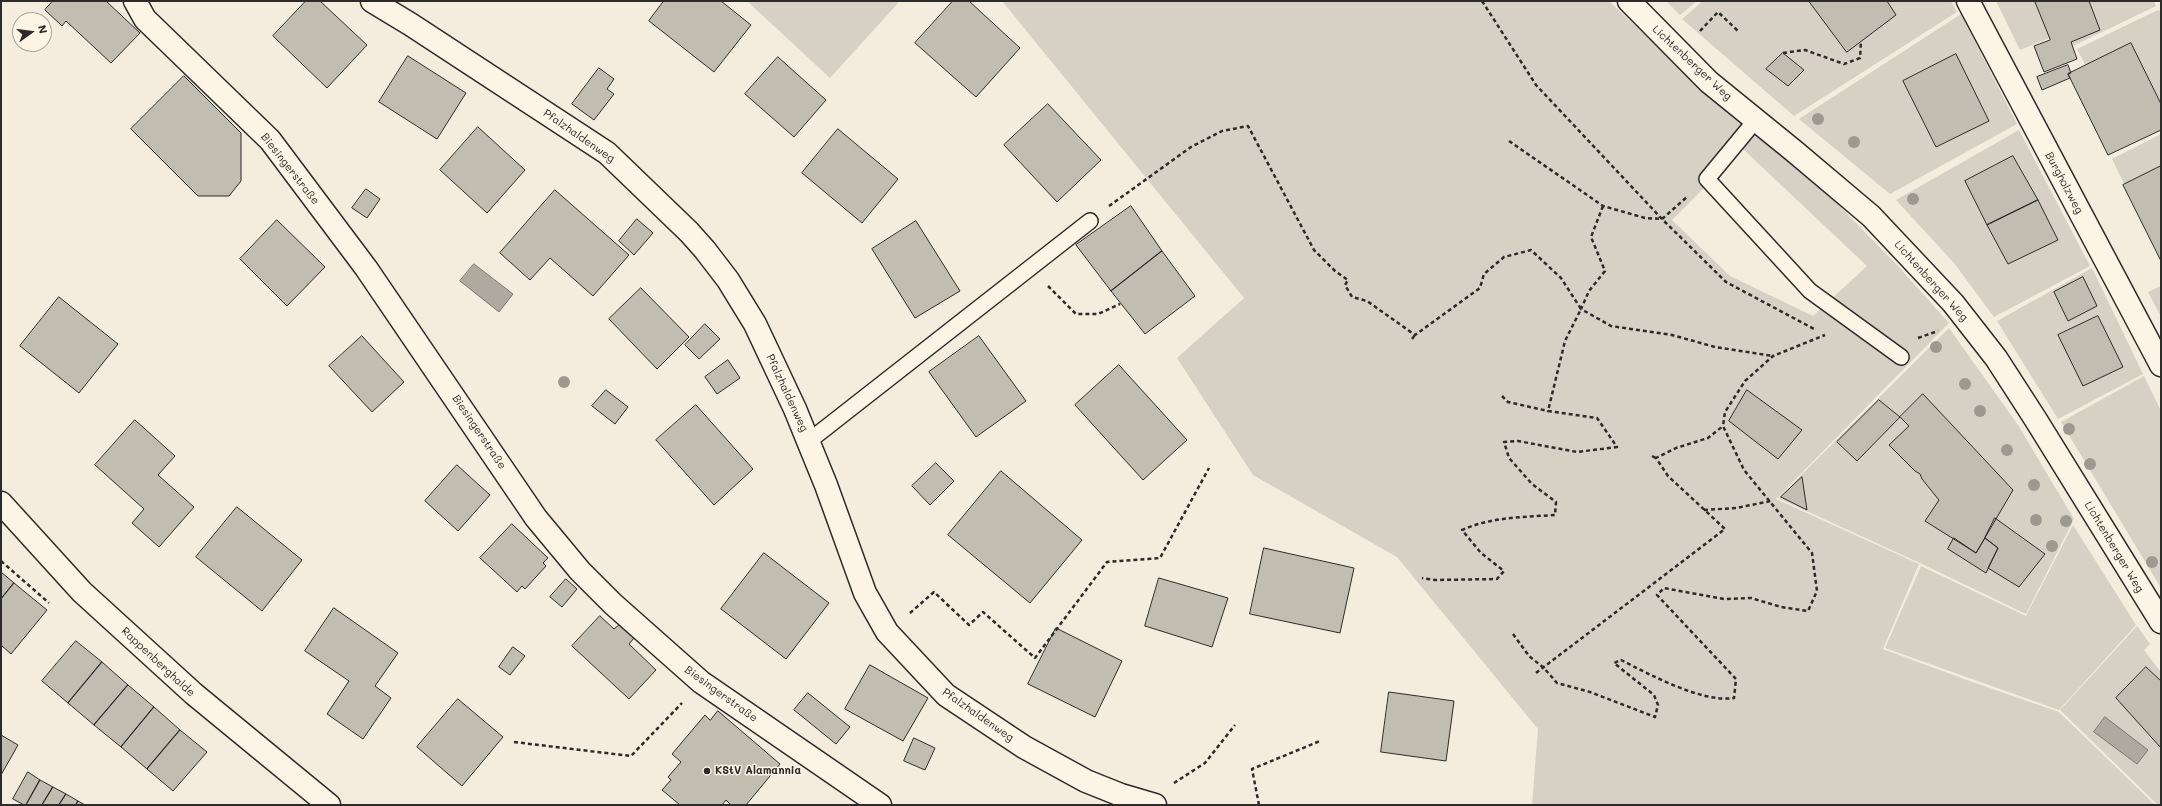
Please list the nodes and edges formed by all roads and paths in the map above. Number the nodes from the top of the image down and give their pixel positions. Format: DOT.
graph roads {
  1 [pos="135,1"];
  2 [pos="372,1"];
  3 [pos="1482,1"];
  4 [pos="1629,1"];
  5 [pos="1968,1"];
  6 [pos="1738,30"];
  7 [pos="1861,41"];
  8 [pos="1783,53"];
  9 [pos="1679,54"];
  10 [pos="1755,121"];
  11 [pos="1509,141"];
  12 [pos="1615,171"];
  13 [pos="1707,179"];
  14 [pos="1603,206"];
  15 [pos="1090,221"];
  16 [pos="1028,269"];
  17 [pos="1120,304"];
  18 [pos="1581,309"];
  19 [pos="1825,335"];
  20 [pos="1415,336"];
  21 [pos="1412,339"];
  22 [pos="1774,356"];
  23 [pos="1901,357"];
  24 [pos="2161,365"];
  25 [pos="1502,396"];
  26 [pos="1548,411"];
  27 [pos="1723,426"];
  28 [pos="809,441"];
  29 [pos="1652,456"];
  30 [pos="1656,458"];
  31 [pos="1209,468"];
  32 [pos="1771,501"];
  33 [pos="1,503"];
  34 [pos="1704,510"];
  35 [pos="1422,578"];
  36 [pos="2161,622"];
  37 [pos="887,632"];
  38 [pos="1513,634"];
  39 [pos="1544,668"];
  40 [pos="1536,673"];
  41 [pos="701,682"];
  42 [pos="1235,725"];
  43 [pos="1320,741"];
  44 [pos="514,742"];
  45 [pos="1149,804"];
  46 [pos="329,805"];
  47 [pos="880,805"];
  48 [pos="1259,805"];
  1 -- 41 [label="street, Biesingerstraße"];
  2 -- 28 [label="street, Pfalzhaldenweg"];
  3 -- 12 [label="path"];
  4 -- 9 [label="street, Lichtenberger Weg"];
  5 -- 24 [label="street, Burgholzweg"];
  6 -- 9 [label="path"];
  7 -- 8 [label="path"];
  9 -- 10 [label="street, Lichtenberger Weg"];
  10 -- 13 [label="lane"];
  10 -- 36 [label="street, Lichtenberger Weg"];
  11 -- 14 [label="path"];
  13 -- 14 [label="path"];
  13 -- 23 [label="lane"];
  14 -- 18 [label="path"];
  15 -- 16 [label="lane"];
  15 -- 20 [label="path"];
  16 -- 17 [label="path"];
  16 -- 28 [label="lane"];
  18 -- 20 [label="path"];
  18 -- 22 [label="path"];
  18 -- 26 [label="path"];
  19 -- 22 [label="path"];
  20 -- 21 [label="path"];
  22 -- 27 [label="path"];
  25 -- 26 [label="path"];
  26 -- 35 [label="path"];
  27 -- 30 [label="path"];
  27 -- 32 [label="path"];
  28 -- 37 [label="street, Pfalzhaldenweg"];
  29 -- 30 [label="path"];
  30 -- 34 [label="path"];
  31 -- 37 [label="path"];
  32 -- 34 [label="path"];
  32 -- 39 [label="path"];
  33 -- 46 [label="street, Rappenberghalde"];
  34 -- 39 [label="path"];
  37 -- 45 [label="street, Pfalzhaldenweg"];
  38 -- 39 [label="path"];
  39 -- 40 [label="path"];
  41 -- 44 [label="path"];
  41 -- 47 [label="street, Biesingerstraße"];
  42 -- 45 [label="path"];
  43 -- 48 [label="path"];
}
